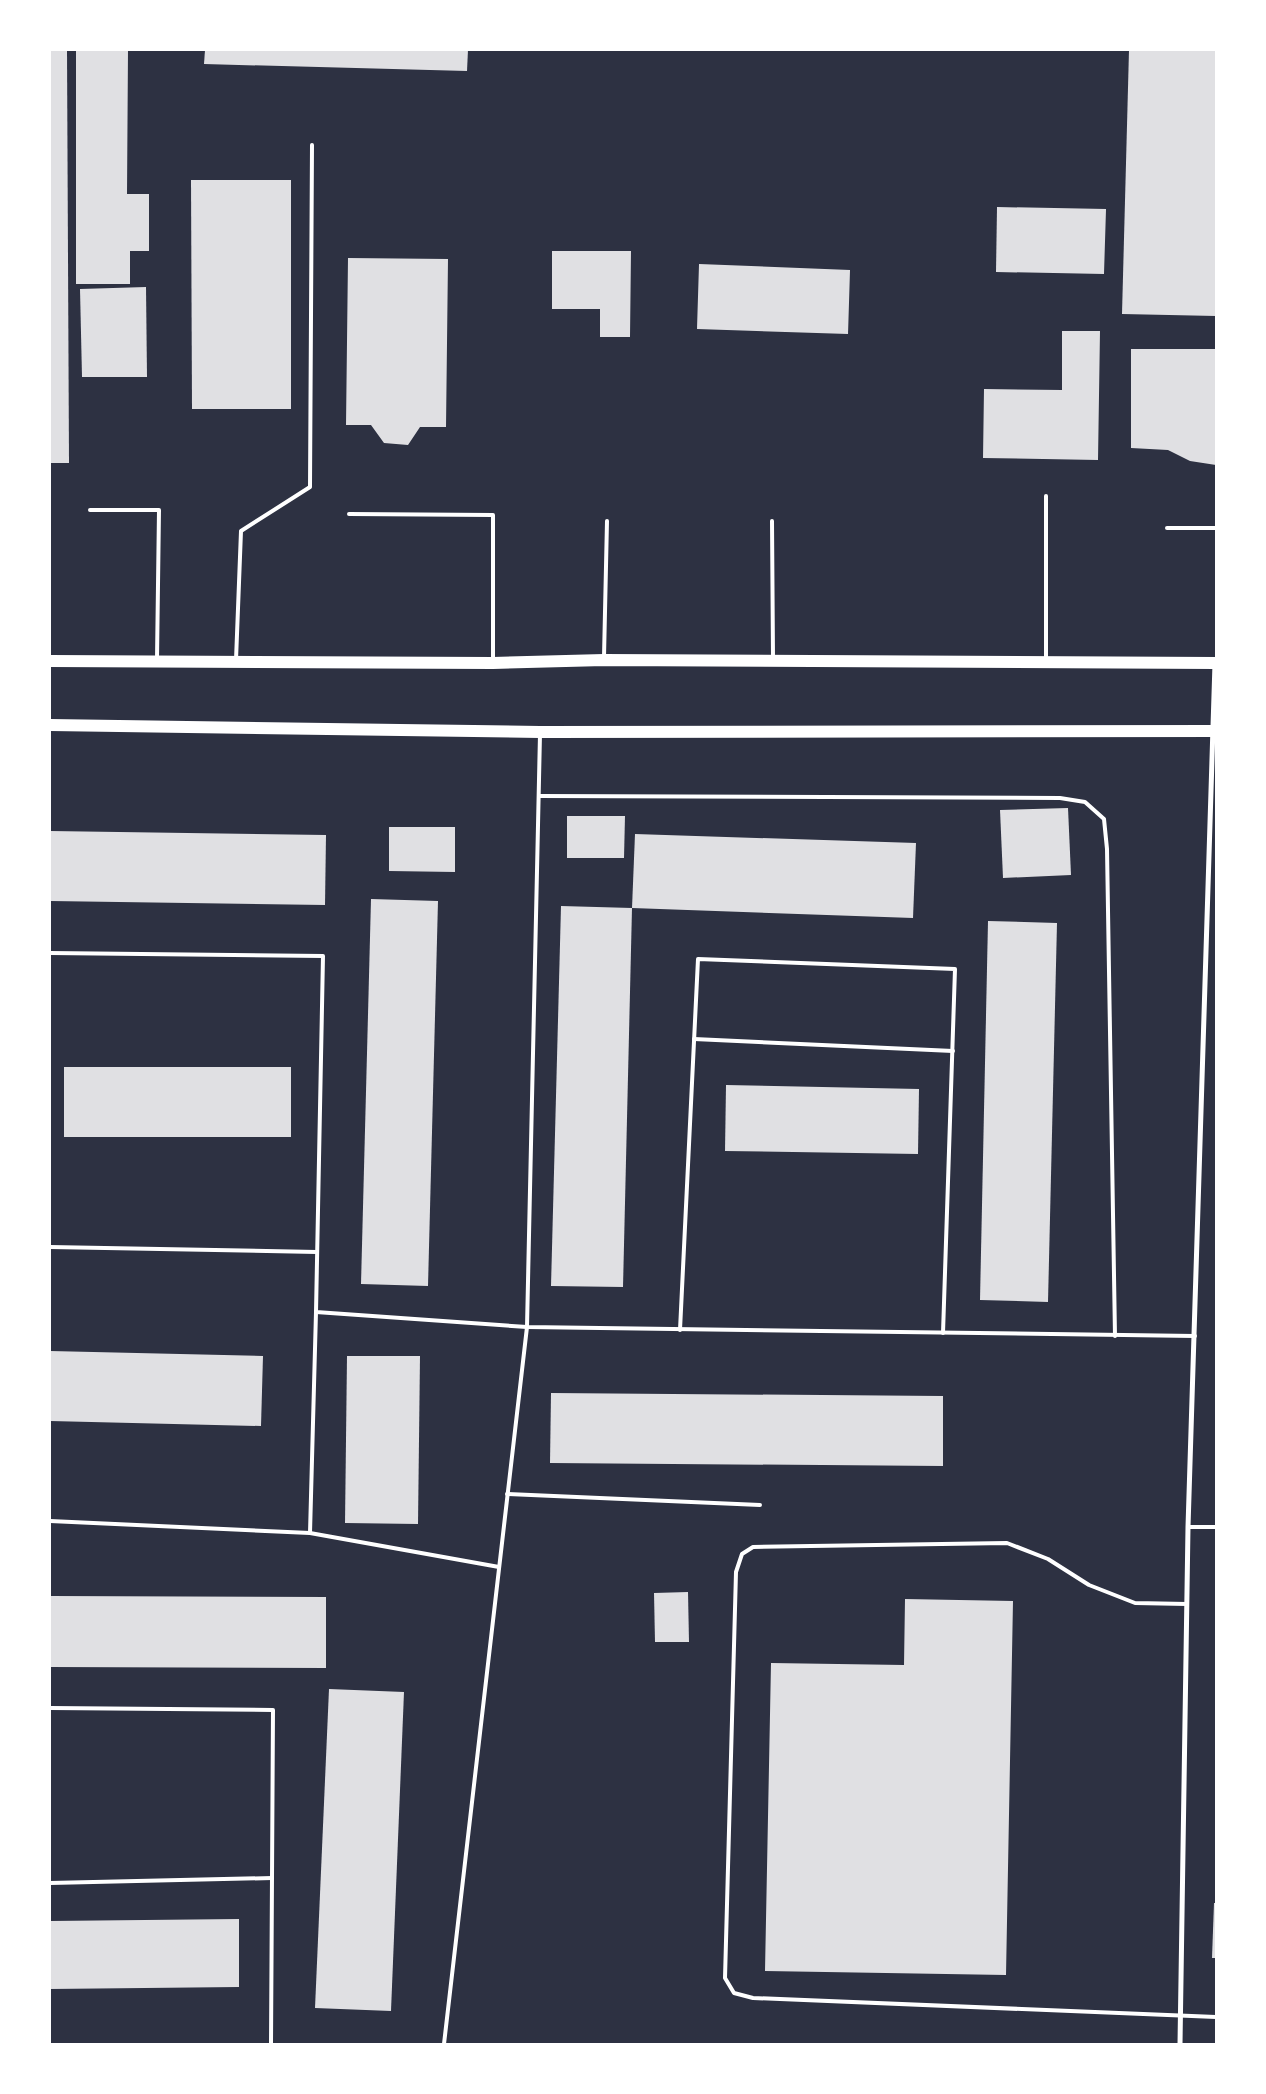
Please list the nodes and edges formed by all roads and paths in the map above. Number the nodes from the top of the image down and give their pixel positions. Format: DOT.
graph roads {
  1 [pos="312,145"];
  2 [pos="1046,496"];
  3 [pos="90,510"];
  4 [pos="349,514"];
  5 [pos="772,521"];
  6 [pos="607,522"];
  7 [pos="1167,528"];
  8 [pos="1216,528"];
  9 [pos="604,660"];
  10 [pos="773,660"];
  11 [pos="50,661"];
  12 [pos="236,662"];
  13 [pos="1046,662"];
  14 [pos="156,663"];
  15 [pos="493,663"];
  16 [pos="1215,663"];
  17 [pos="50,725"];
  18 [pos="1214,731"];
  19 [pos="540,732"];
  20 [pos="539,796"];
  21 [pos="50,953"];
  22 [pos="694,1039"];
  23 [pos="953,1051"];
  24 [pos="50,1247"];
  25 [pos="317,1252"];
  26 [pos="316,1312"];
  27 [pos="527,1327"];
  28 [pos="680,1330"];
  29 [pos="943,1333"];
  30 [pos="1115,1336"];
  31 [pos="1195,1336"];
  32 [pos="507,1494"];
  33 [pos="760,1505"];
  34 [pos="50,1521"];
  35 [pos="1188,1526"];
  36 [pos="1216,1527"];
  37 [pos="310,1533"];
  38 [pos="499,1567"];
  39 [pos="1187,1604"];
  40 [pos="50,1708"];
  41 [pos="272,1878"];
  42 [pos="50,1883"];
  43 [pos="1181,2016"];
  44 [pos="1216,2017"];
  45 [pos="271,2044"];
  46 [pos="444,2044"];
  47 [pos="1180,2044"];
  1 -- 12 [label="lane"];
  2 -- 13 [label="lane"];
  3 -- 14 [label="lane"];
  4 -- 15 [label="lane"];
  5 -- 10 [label="lane"];
  6 -- 9 [label="lane"];
  7 -- 8 [label="lane"];
  9 -- 10 [label="main road"];
  9 -- 15 [label="main road"];
  10 -- 13 [label="main road"];
  11 -- 14 [label="main road"];
  12 -- 14 [label="main road"];
  12 -- 15 [label="main road"];
  13 -- 16 [label="main road"];
  16 -- 18 [label="street"];
  17 -- 19 [label="main road"];
  18 -- 19 [label="main road"];
  18 -- 31 [label="street"];
  19 -- 20 [label="lane"];
  20 -- 27 [label="lane"];
  20 -- 30 [label="lane"];
  21 -- 25 [label="lane"];
  22 -- 23 [label="lane"];
  22 -- 23 [label="lane"];
  22 -- 28 [label="lane"];
  23 -- 29 [label="lane"];
  24 -- 25 [label="lane"];
  25 -- 26 [label="lane"];
  26 -- 27 [label="lane"];
  26 -- 37 [label="lane"];
  27 -- 28 [label="lane"];
  27 -- 32 [label="lane"];
  28 -- 29 [label="lane"];
  29 -- 30 [label="lane"];
  30 -- 31 [label="lane"];
  31 -- 35 [label="street"];
  32 -- 33 [label="lane"];
  32 -- 38 [label="lane"];
  34 -- 37 [label="lane"];
  35 -- 36 [label="lane"];
  35 -- 39 [label="street"];
  37 -- 38 [label="lane"];
  38 -- 46 [label="lane"];
  39 -- 43 [label="street"];
  39 -- 43 [label="lane"];
  40 -- 41 [label="lane"];
  41 -- 42 [label="lane"];
  41 -- 45 [label="lane"];
  43 -- 44 [label="lane"];
  43 -- 47 [label="street"];
}
